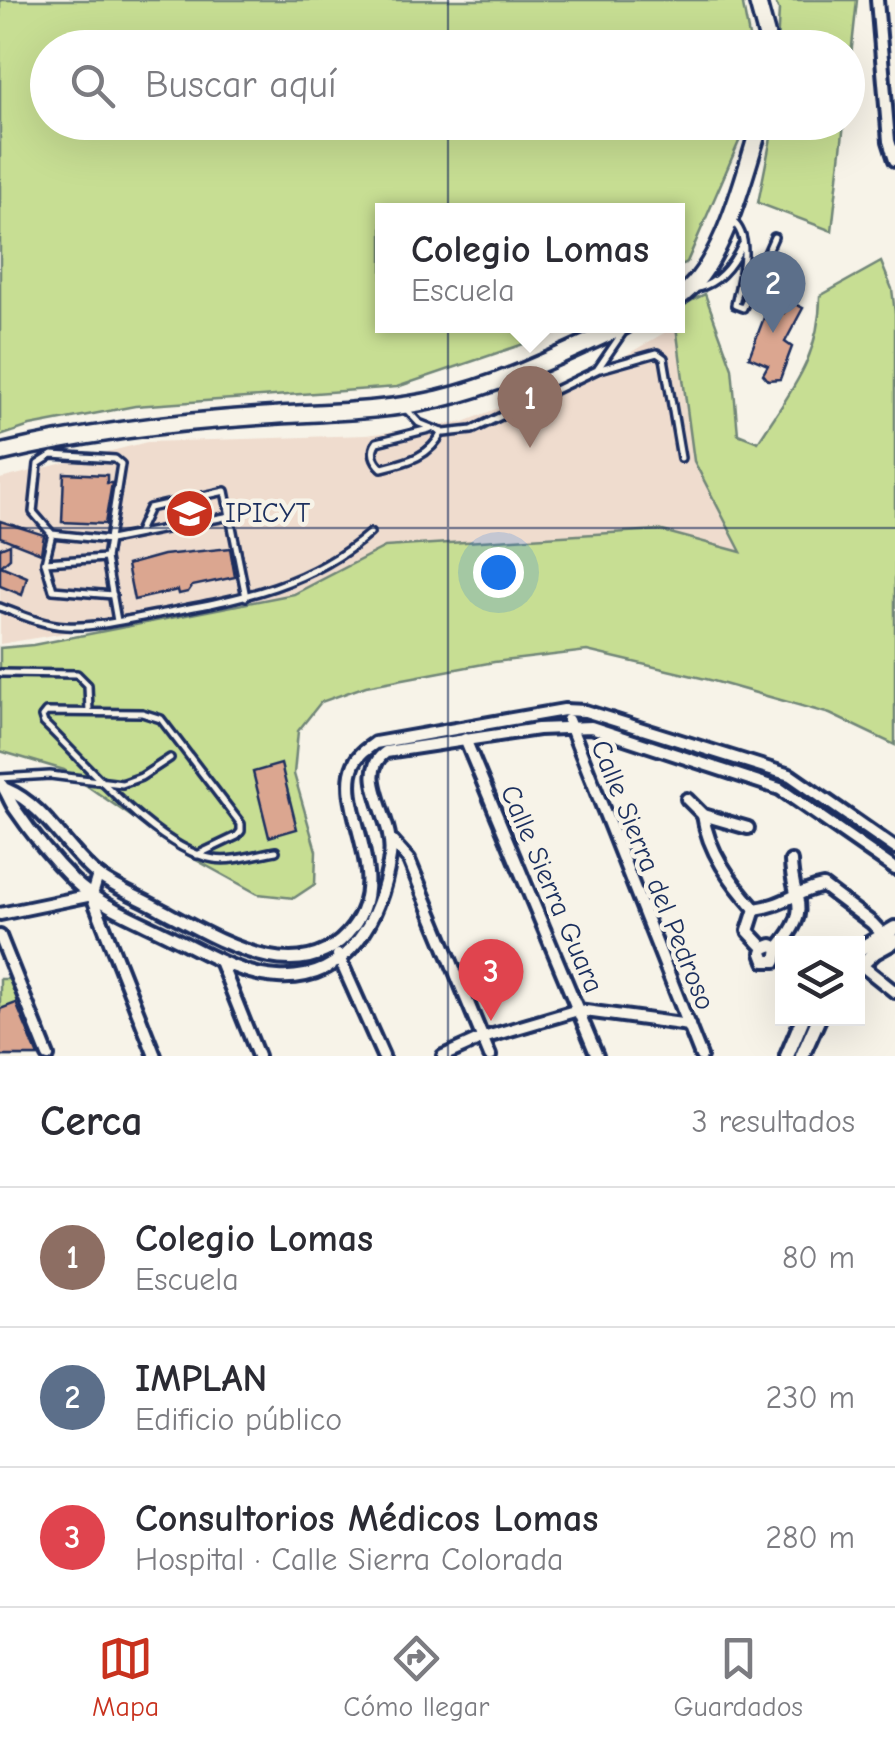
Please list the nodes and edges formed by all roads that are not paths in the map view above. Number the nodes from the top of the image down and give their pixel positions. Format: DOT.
graph roads {
  1 [pos="757,0"];
  2 [pos="877,0"];
  3 [pos="765,30"];
  4 [pos="755,140"];
  5 [pos="895,160"];
  6 [pos="729,220"];
  7 [pos="774,237"];
  8 [pos="743,242"];
  9 [pos="685,292"];
  10 [pos="685,293"];
  11 [pos="610,333"];
  12 [pos="621,333"];
  13 [pos="597,370"];
  14 [pos="402,405"];
  15 [pos="432,428"];
  16 [pos="442,432"];
  17 [pos="0,452"];
  18 [pos="681,458"];
  19 [pos="230,516"];
  20 [pos="370,533"];
  21 [pos="52,534"];
  22 [pos="137,534"];
  23 [pos="110,540"];
  24 [pos="106,558"];
  25 [pos="45,562"];
  26 [pos="112,596"];
  27 [pos="246,597"];
  28 [pos="0,607"];
  29 [pos="117,621"];
  30 [pos="0,673"];
  31 [pos="564,710"];
  32 [pos="89,712"];
  33 [pos="570,726"];
  34 [pos="465,739"];
  35 [pos="170,758"];
  36 [pos="790,775"];
  37 [pos="99,781"];
  38 [pos="2,783"];
  39 [pos="780,790"];
  40 [pos="25,797"];
  41 [pos="687,800"];
  42 [pos="13,806"];
  43 [pos="0,808"];
  44 [pos="702,816"];
  45 [pos="748,828"];
  46 [pos="391,840"];
  47 [pos="895,848"];
  48 [pos="276,851"];
  49 [pos="197,854"];
  50 [pos="790,861"];
  51 [pos="895,870"];
  52 [pos="98,876"];
  53 [pos="798,891"];
  54 [pos="92,896"];
  55 [pos="755,909"];
  56 [pos="0,914"];
  57 [pos="0,936"];
  58 [pos="890,936"];
  59 [pos="334,946"];
  60 [pos="865,955"];
  61 [pos="220,961"];
  62 [pos="341,961"];
  63 [pos="865,966"];
  64 [pos="895,992"];
  65 [pos="578,1010"];
  66 [pos="689,1025"];
  67 [pos="800,1026"];
  68 [pos="815,1026"];
  69 [pos="482,1038"];
  70 [pos="48,1056"];
  71 [pos="156,1056"];
  72 [pos="258,1056"];
  73 [pos="383,1056"];
  74 [pos="443,1056"];
  75 [pos="490,1056"];
  76 [pos="596,1056"];
  77 [pos="701,1056"];
  78 [pos="787,1056"];
  79 [pos="802,1056"];
  1 -- 3 [label="main road"];
  2 -- 5 [label="street"];
  4 -- 6 [label="main road"];
  6 -- 8 [label="lane"];
  6 -- 9 [label="main road"];
  7 -- 8 [label="lane"];
  8 -- 10 [label="lane"];
  11 -- 14 [label="main road"];
  12 -- 13 [label="lane"];
  13 -- 16 [label="lane"];
  13 -- 18 [label="lane"];
  14 -- 15 [label="lane"];
  14 -- 17 [label="main road"];
  15 -- 16 [label="lane"];
  15 -- 16 [label="lane"];
  19 -- 22 [label="lane"];
  19 -- 22 [label="lane"];
  19 -- 27 [label="lane"];
  20 -- 27 [label="lane"];
  21 -- 23 [label="lane"];
  21 -- 23 [label="lane"];
  21 -- 25 [label="lane"];
  22 -- 23 [label="lane"];
  23 -- 24 [label="lane"];
  24 -- 25 [label="lane"];
  24 -- 26 [label="lane"];
  25 -- 26 [label="lane"];
  26 -- 29 [label="lane"];
  27 -- 29 [label="lane"];
  28 -- 29 [label="lane"];
  30 -- 32 [label="lane"];
  31 -- 33 [label="street, Calle Sierra del Pedroso"];
  31 -- 36 [label="street"];
  31 -- 59 [label="street"];
  32 -- 37 [label="lane"];
  32 -- 49 [label="lane"];
  33 -- 34 [label="street"];
  33 -- 39 [label="street"];
  33 -- 66 [label="street, Calle Sierra del Pedroso"];
  34 -- 46 [label="street"];
  34 -- 65 [label="street, Calle Sierra Guara"];
  35 -- 37 [label="lane"];
  36 -- 39 [label="street"];
  36 -- 47 [label="street"];
  37 -- 38 [label="lane"];
  37 -- 49 [label="lane"];
  38 -- 40 [label="street"];
  38 -- 42 [label="street"];
  39 -- 51 [label="street"];
  40 -- 42 [label="street"];
  40 -- 52 [label="street"];
  41 -- 44 [label="street"];
  42 -- 43 [label="street"];
  42 -- 54 [label="street"];
  44 -- 45 [label="street"];
  44 -- 55 [label="street"];
  46 -- 62 [label="street"];
  46 -- 69 [label="street"];
  48 -- 49 [label="lane"];
  50 -- 53 [label="street"];
  52 -- 54 [label="street"];
  52 -- 59 [label="street"];
  53 -- 55 [label="street"];
  53 -- 55 [label="street"];
  53 -- 58 [label="street"];
  54 -- 56 [label="street"];
  54 -- 61 [label="street"];
  54 -- 71 [label="street"];
  57 -- 70 [label="street"];
  58 -- 60 [label="street"];
  59 -- 62 [label="street"];
  61 -- 62 [label="street"];
  61 -- 72 [label="street"];
  62 -- 73 [label="street"];
  63 -- 64 [label="street"];
  65 -- 66 [label="street"];
  65 -- 69 [label="street"];
  65 -- 76 [label="street, Calle Sierra Guara"];
  66 -- 77 [label="street, Calle Sierra del Pedroso"];
  67 -- 78 [label="street"];
  68 -- 79 [label="street"];
  69 -- 74 [label="street"];
  69 -- 75 [label="street"];
}
